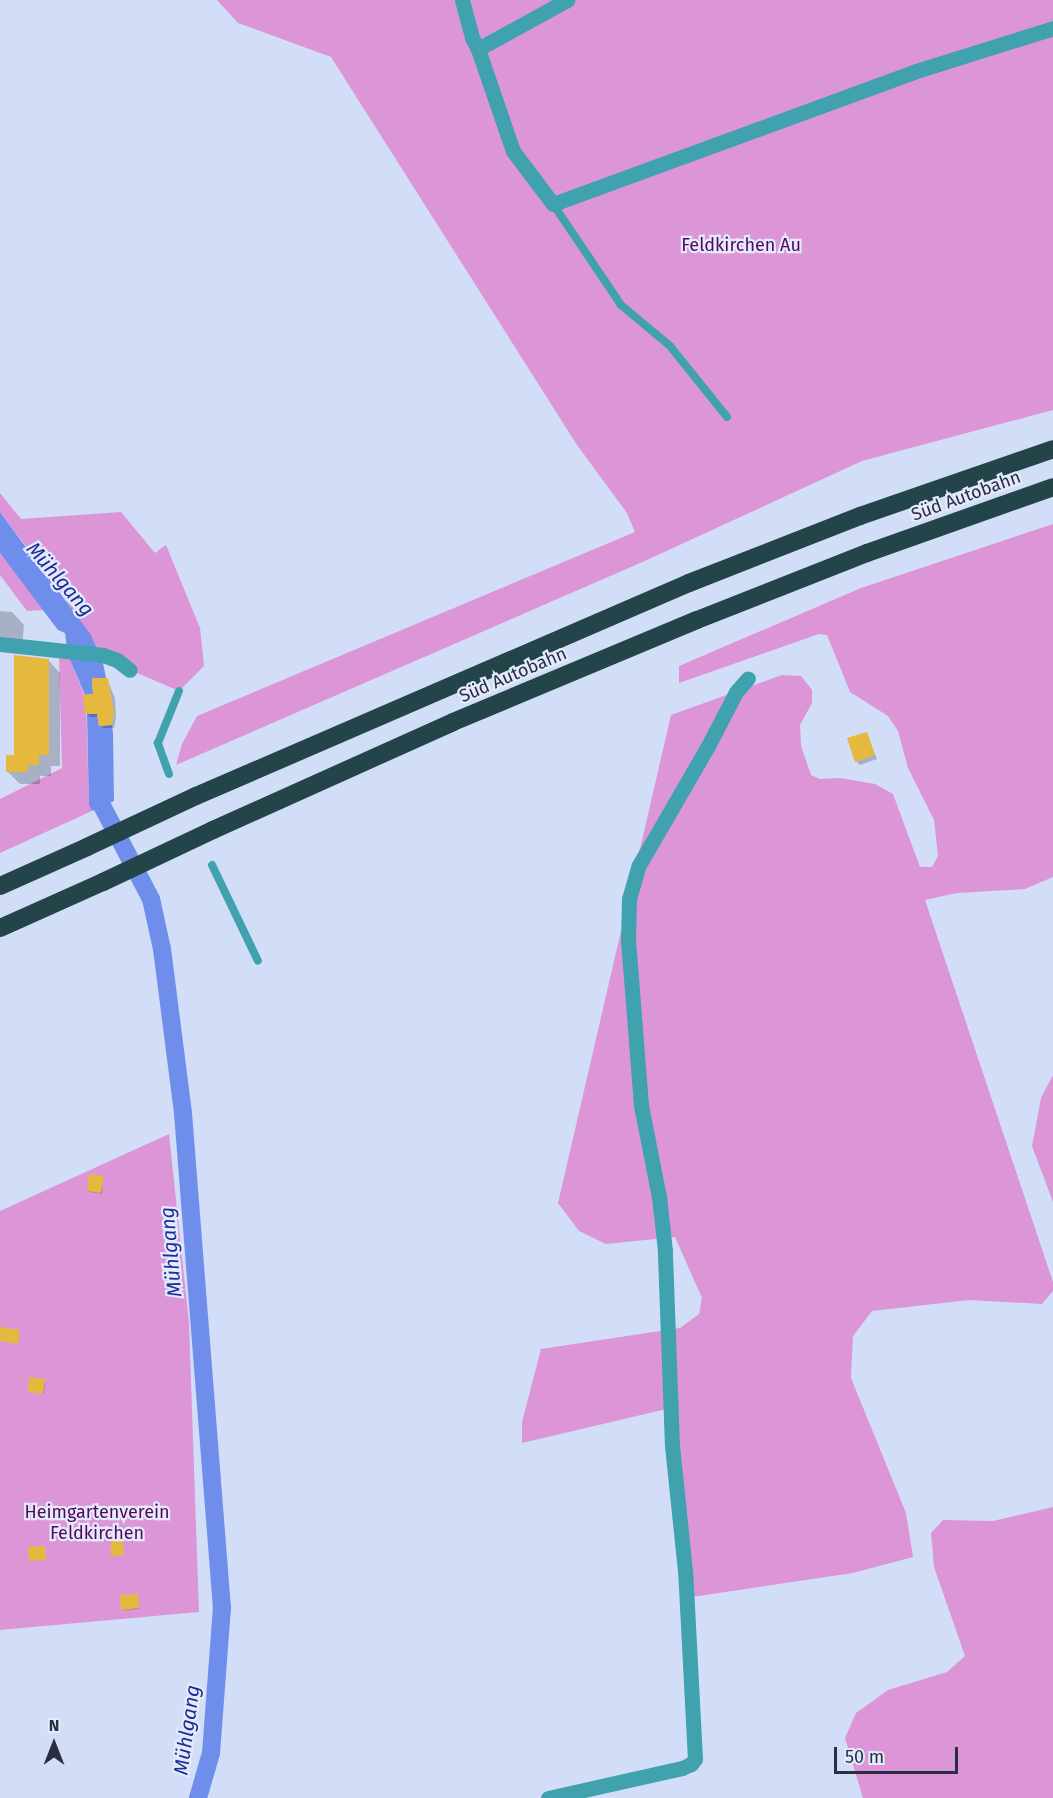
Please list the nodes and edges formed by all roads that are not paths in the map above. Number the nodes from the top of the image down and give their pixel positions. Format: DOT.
graph roads {
  1 [pos="462,0"];
  2 [pos="567,0"];
  3 [pos="1053,28"];
  4 [pos="478,49"];
  5 [pos="553,204"];
  6 [pos="727,417"];
  7 [pos="1053,449"];
  8 [pos="1053,488"];
  9 [pos="0,644"];
  10 [pos="130,670"];
  11 [pos="748,678"];
  12 [pos="180,691"];
  13 [pos="169,774"];
  14 [pos="212,865"];
  15 [pos="0,886"];
  16 [pos="0,928"];
  17 [pos="258,961"];
  18 [pos="548,1798"];
  1 -- 4 [label="street"];
  2 -- 4 [label="street"];
  3 -- 5 [label="street"];
  4 -- 5 [label="street"];
  5 -- 6 [label="lane"];
  7 -- 15 [label="highway, Süd Autobahn, bridge"];
  8 -- 16 [label="highway, Süd Autobahn, bridge"];
  9 -- 10 [label="street"];
  11 -- 18 [label="street"];
  12 -- 13 [label="lane"];
  14 -- 17 [label="lane"];
}
